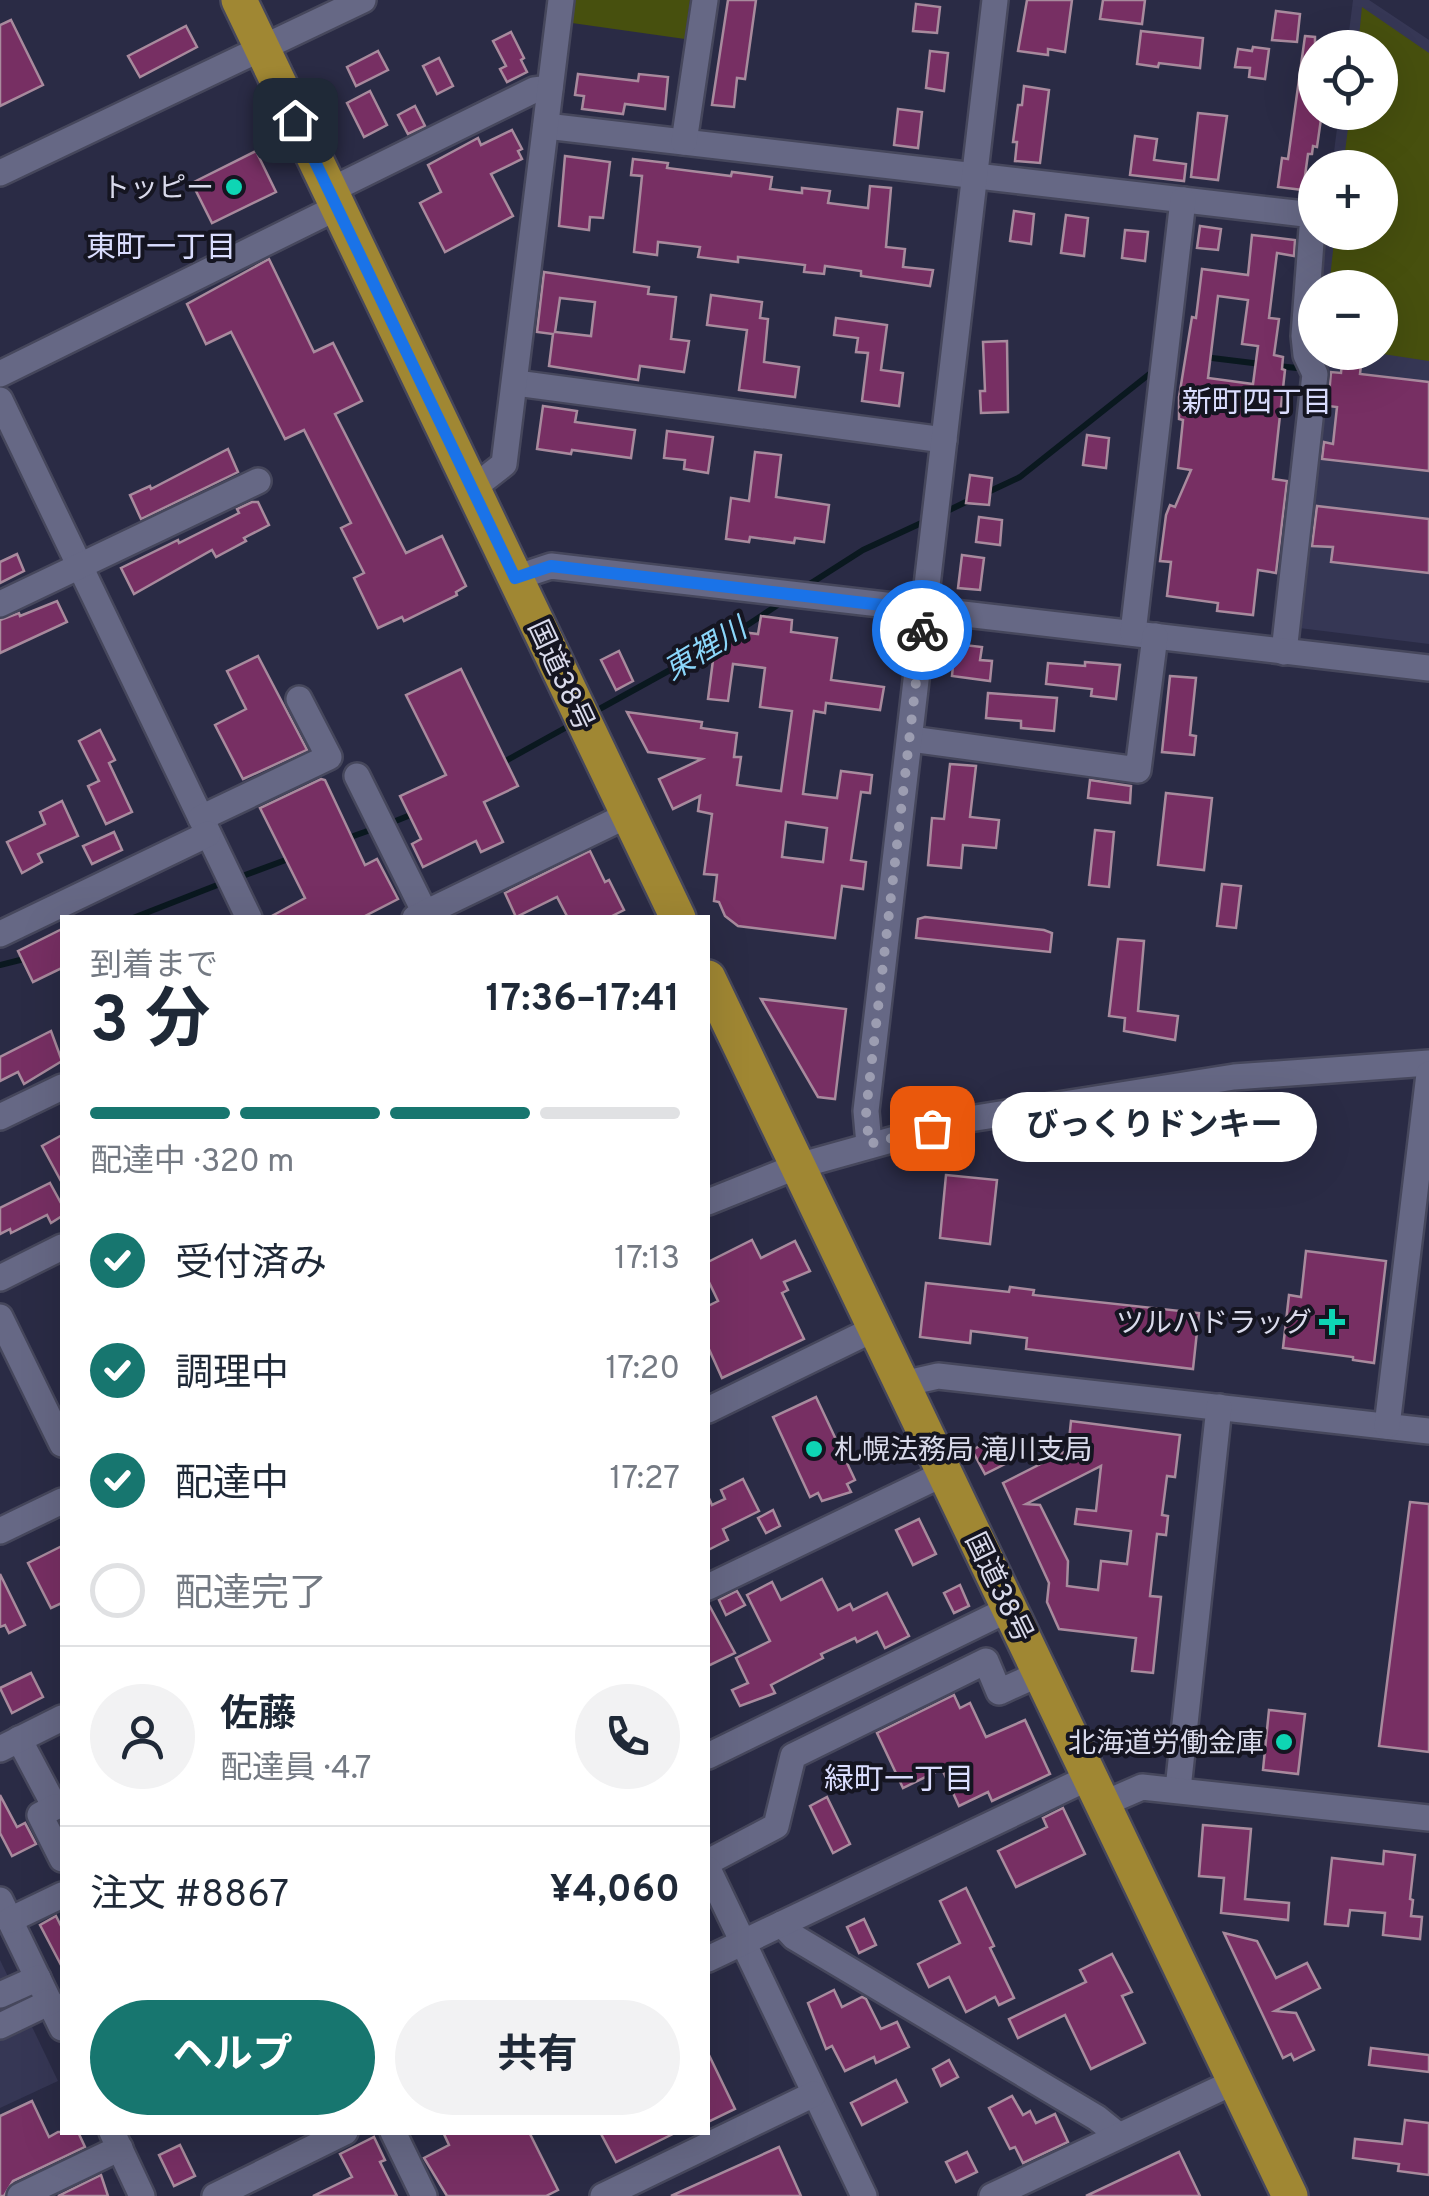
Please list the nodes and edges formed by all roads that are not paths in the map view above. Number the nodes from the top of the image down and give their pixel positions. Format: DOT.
graph roads {
  1 [pos="239,0"];
  2 [pos="363,0"];
  3 [pos="561,0"];
  4 [pos="705,0"];
  5 [pos="995,0"];
  6 [pos="262,48"];
  7 [pos="550,88"];
  8 [pos="546,126"];
  9 [pos="684,142"];
  10 [pos="0,174"];
  11 [pos="975,175"];
  12 [pos="332,199"];
  13 [pos="1184,200"];
  14 [pos="0,374"];
  15 [pos="516,383"];
  16 [pos="0,400"];
  17 [pos="944,440"];
  18 [pos="258,481"];
  19 [pos="472,489"];
  20 [pos="80,566"];
  21 [pos="515,578"];
  22 [pos="0,604"];
  23 [pos="924,610"];
  24 [pos="1144,635"];
  25 [pos="1284,652"];
  26 [pos="1429,668"];
  27 [pos="299,700"];
  28 [pos="911,739"];
  29 [pos="357,776"];
  30 [pos="628,815"];
  31 [pos="205,826"];
  32 [pos="247,915"];
  33 [pos="420,915"];
  34 [pos="677,915"];
  35 [pos="0,934"];
  36 [pos="710,982"];
  37 [pos="1429,1063"];
  38 [pos="1429,1074"];
  39 [pos="60,1088"];
  40 [pos="0,1117"];
  41 [pos="869,1144"];
  42 [pos="798,1166"];
  43 [pos="710,1201"];
  44 [pos="60,1248"];
  45 [pos="0,1278"];
  46 [pos="0,1317"];
  47 [pos="876,1328"];
  48 [pos="903,1384"];
  49 [pos="1219,1407"];
  50 [pos="710,1409"];
  51 [pos="1387,1426"];
  52 [pos="1429,1431"];
  53 [pos="60,1440"];
  54 [pos="945,1473"];
  55 [pos="60,1502"];
  56 [pos="0,1531"];
  57 [pos="710,1586"];
  58 [pos="1010,1608"];
  59 [pos="1042,1673"];
  60 [pos="60,1719"];
  61 [pos="10,1744"];
  62 [pos="710,1755"];
  63 [pos="1178,1789"];
  64 [pos="1096,1791"];
  65 [pos="59,1805"];
  66 [pos="1429,1818"];
  67 [pos="60,1854"];
  68 [pos="710,1861"];
  69 [pos="710,1874"];
  70 [pos="60,1896"];
  71 [pos="5,1910"];
  72 [pos="782,1924"];
  73 [pos="743,1942"];
  74 [pos="710,1958"];
  75 [pos="38,1978"];
  76 [pos="0,1995"];
  77 [pos="50,2002"];
  78 [pos="60,2024"];
  79 [pos="0,2026"];
  80 [pos="1236,2081"];
  81 [pos="814,2094"];
  82 [pos="1118,2134"];
  83 [pos="338,2135"];
  84 [pos="394,2135"];
  85 [pos="116,2140"];
  86 [pos="20,2196"];
  87 [pos="142,2196"];
  88 [pos="214,2196"];
  89 [pos="424,2196"];
  90 [pos="603,2196"];
  91 [pos="864,2196"];
  92 [pos="992,2196"];
  93 [pos="1290,2196"];
  1 -- 6 [label="highway, 国道38号"];
  2 -- 6 [label="street"];
  3 -- 7 [label="street"];
  4 -- 9 [label="street"];
  5 -- 11 [label="street"];
  6 -- 10 [label="street"];
  6 -- 12 [label="highway, 国道38号"];
  7 -- 8 [label="street"];
  7 -- 12 [label="street"];
  8 -- 9 [label="street"];
  8 -- 15 [label="street"];
  9 -- 11 [label="street"];
  11 -- 13 [label="street"];
  11 -- 17 [label="street"];
  12 -- 14 [label="street"];
  12 -- 19 [label="highway, 国道38号"];
  13 -- 24 [label="street"];
  13 -- 25 [label="street"];
  15 -- 17 [label="street"];
  15 -- 19 [label="street"];
  16 -- 20 [label="street"];
  17 -- 23 [label="street"];
  18 -- 20 [label="street"];
  19 -- 21 [label="highway, 国道38号"];
  20 -- 22 [label="street"];
  20 -- 31 [label="street"];
  21 -- 23 [label="street"];
  21 -- 30 [label="highway, 国道38号"];
  23 -- 24 [label="street"];
  23 -- 28 [label="street"];
  24 -- 25 [label="street"];
  24 -- 28 [label="street"];
  25 -- 26 [label="street"];
  27 -- 31 [label="street"];
  28 -- 41 [label="street"];
  29 -- 33 [label="street"];
  30 -- 33 [label="street"];
  30 -- 34 [label="highway, 国道38号"];
  31 -- 32 [label="street"];
  31 -- 35 [label="street"];
  36 -- 42 [label="highway, 国道38号"];
  37 -- 41 [label="street"];
  38 -- 51 [label="street"];
  39 -- 40 [label="street"];
  41 -- 42 [label="street"];
  42 -- 43 [label="street"];
  42 -- 47 [label="highway, 国道38号"];
  44 -- 45 [label="street"];
  46 -- 53 [label="street"];
  47 -- 48 [label="highway, 国道38号"];
  47 -- 50 [label="street"];
  48 -- 49 [label="street"];
  48 -- 54 [label="highway, 国道38号"];
  49 -- 51 [label="street"];
  49 -- 63 [label="street"];
  51 -- 52 [label="street"];
  54 -- 57 [label="street"];
  54 -- 58 [label="highway, 国道38号"];
  55 -- 56 [label="street"];
  58 -- 59 [label="highway, 国道38号"];
  58 -- 62 [label="street"];
  59 -- 64 [label="highway, 国道38号"];
  59 -- 68 [label="street"];
  60 -- 61 [label="street"];
  61 -- 65 [label="street"];
  63 -- 64 [label="street"];
  63 -- 66 [label="street"];
  64 -- 72 [label="street"];
  64 -- 80 [label="highway, 国道38号"];
  65 -- 67 [label="street"];
  69 -- 73 [label="street"];
  70 -- 71 [label="street"];
  71 -- 75 [label="street"];
  72 -- 73 [label="street"];
  72 -- 82 [label="street"];
  73 -- 74 [label="street"];
  73 -- 81 [label="street"];
  75 -- 76 [label="street"];
  75 -- 77 [label="street"];
  77 -- 78 [label="street"];
  77 -- 79 [label="street"];
  80 -- 82 [label="street"];
  80 -- 93 [label="highway, 国道38号"];
  81 -- 90 [label="street"];
  81 -- 91 [label="street"];
  82 -- 92 [label="street"];
  83 -- 88 [label="street"];
  84 -- 89 [label="street"];
  85 -- 86 [label="street"];
  85 -- 87 [label="street"];
}
